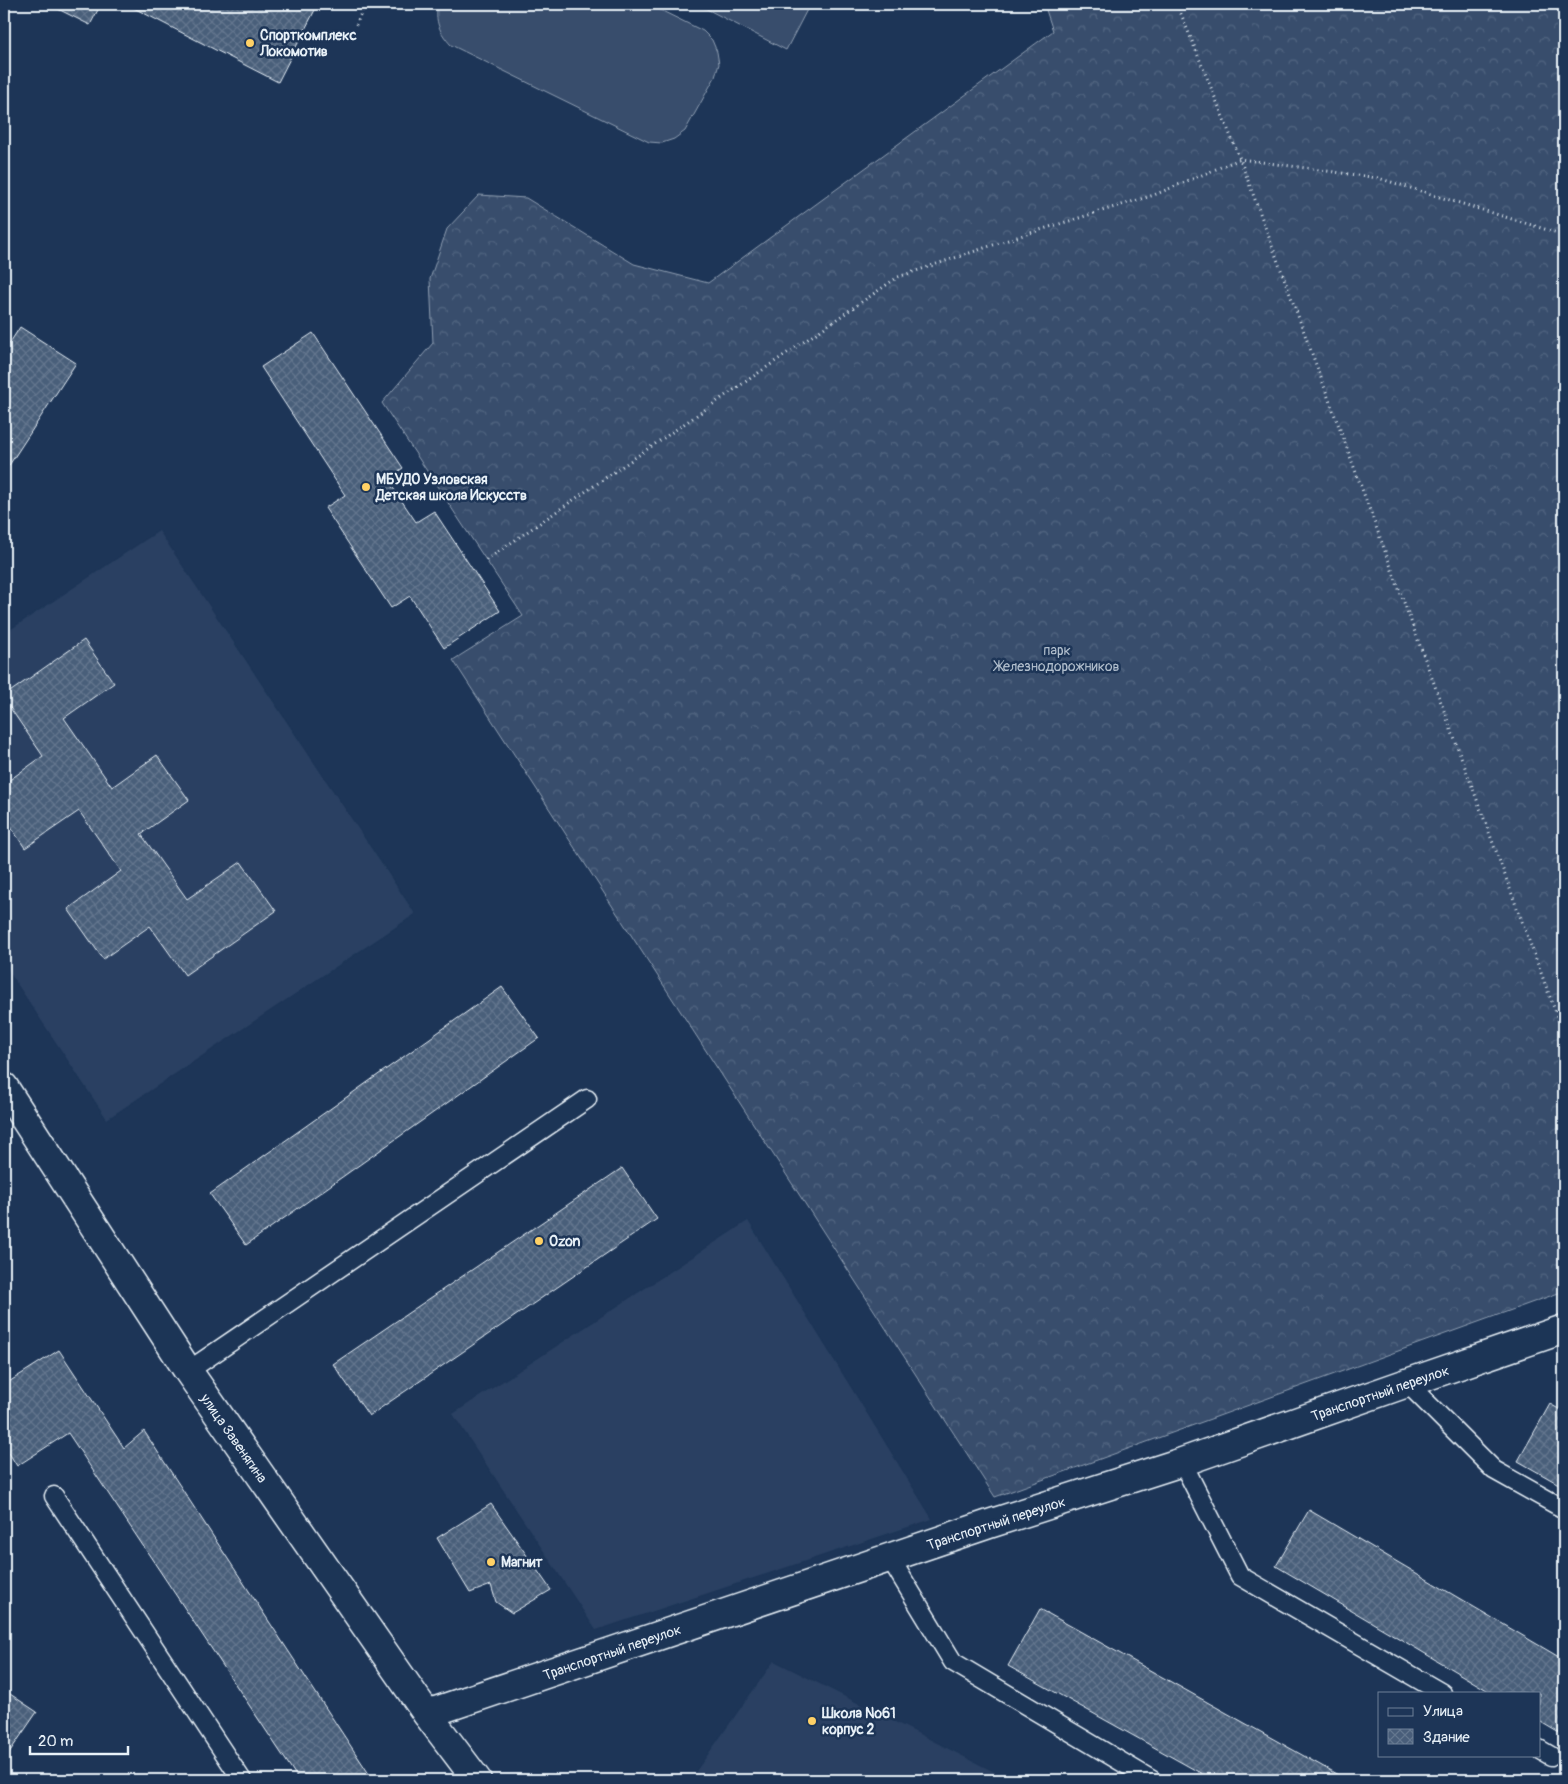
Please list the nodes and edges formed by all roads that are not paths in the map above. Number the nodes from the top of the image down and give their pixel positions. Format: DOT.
graph roads {
  1 [pos="4,1087"];
  2 [pos="587,1099"];
  3 [pos="1564,1330"];
  4 [pos="188,1371"];
  5 [pos="1407,1383"];
  6 [pos="1182,1462"];
  7 [pos="54,1496"];
  8 [pos="1564,1509"];
  9 [pos="890,1558"];
  10 [pos="1440,1692"];
  11 [pos="427,1714"];
  12 [pos="242,1780"];
  13 [pos="477,1780"];
  14 [pos="1152,1780"];
  1 -- 4 [label="street, улица Завенягина"];
  2 -- 4 [label="lane"];
  3 -- 5 [label="street, Транспортный переулок"];
  4 -- 11 [label="street, улица Завенягина"];
  5 -- 6 [label="street, Транспортный переулок"];
  5 -- 8 [label="lane"];
  6 -- 9 [label="street, Транспортный переулок"];
  6 -- 10 [label="lane"];
  7 -- 12 [label="lane"];
  9 -- 11 [label="street, Транспортный переулок"];
  9 -- 14 [label="lane"];
  11 -- 13 [label="street, улица Завенягина"];
}
